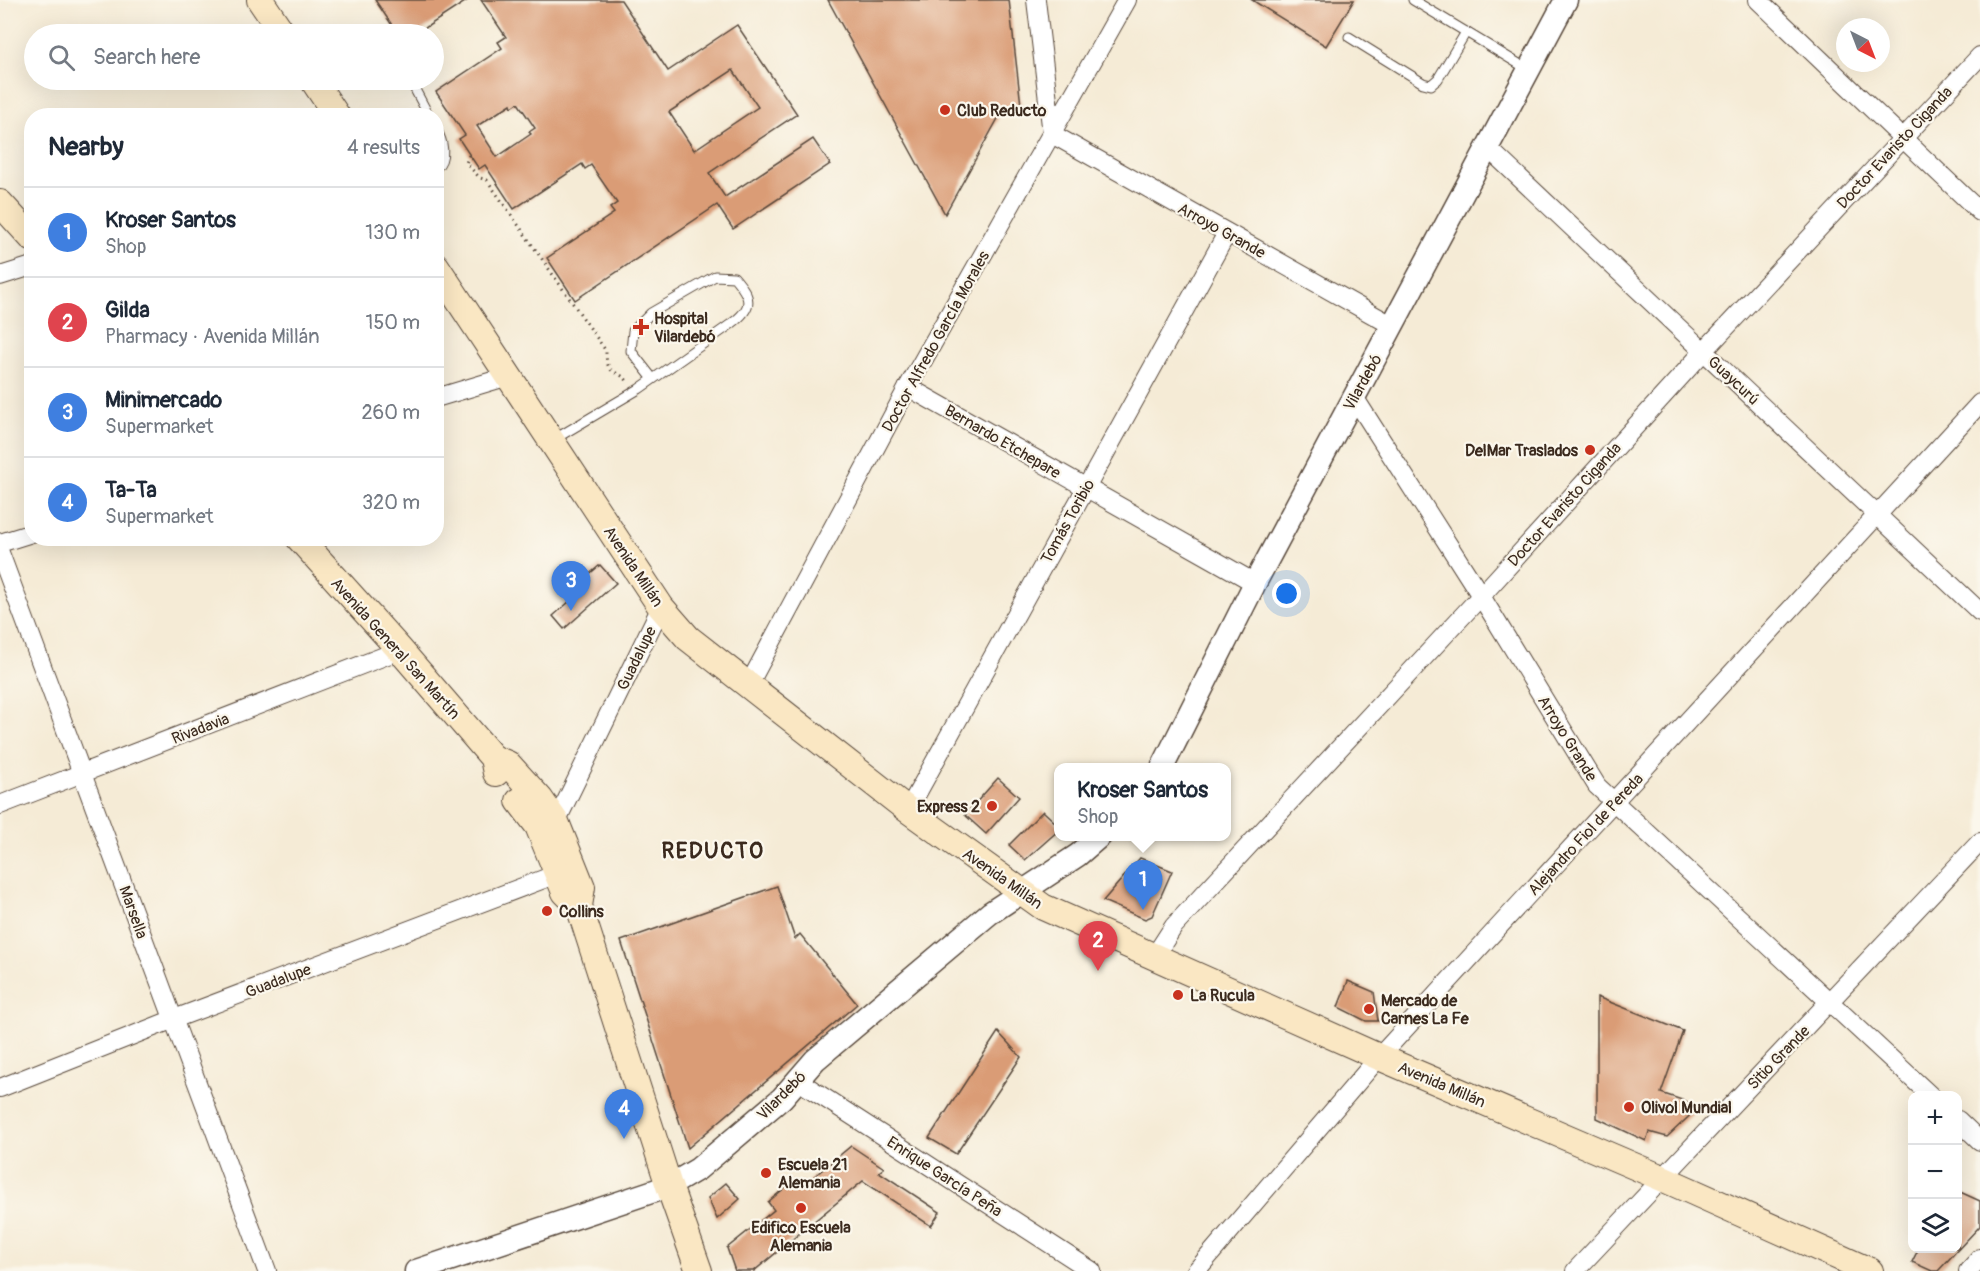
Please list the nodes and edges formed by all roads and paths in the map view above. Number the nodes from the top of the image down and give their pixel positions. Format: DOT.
graph roads {
  1 [pos="260,0"];
  2 [pos="1036,0"];
  3 [pos="1127,0"];
  4 [pos="1413,0"];
  5 [pos="1566,0"];
  6 [pos="1758,0"];
  7 [pos="276,24"];
  8 [pos="1466,32"];
  9 [pos="1349,37"];
  10 [pos="1980,56"];
  11 [pos="1529,70"];
  12 [pos="320,90"];
  13 [pos="415,90"];
  14 [pos="332,108"];
  15 [pos="425,108"];
  16 [pos="1052,134"];
  17 [pos="1901,138"];
  18 [pos="1488,148"];
  19 [pos="469,155"];
  20 [pos="0,203"];
  21 [pos="1980,212"];
  22 [pos="24,229"];
  23 [pos="1227,233"];
  24 [pos="24,268"];
  25 [pos="0,276"];
  26 [pos="444,278"];
  27 [pos="1393,326"];
  28 [pos="1703,352"];
  29 [pos="509,376"];
  30 [pos="652,379"];
  31 [pos="909,387"];
  32 [pos="634,392"];
  33 [pos="444,396"];
  34 [pos="1354,396"];
  35 [pos="1980,403"];
  36 [pos="551,441"];
  37 [pos="1086,488"];
  38 [pos="1877,516"];
  39 [pos="24,535"];
  40 [pos="0,543"];
  41 [pos="306,546"];
  42 [pos="0,553"];
  43 [pos="1255,583"];
  44 [pos="1481,596"];
  45 [pos="661,607"];
  46 [pos="1980,612"];
  47 [pos="400,650"];
  48 [pos="748,686"];
  49 [pos="1165,763"];
  50 [pos="83,774"];
  51 [pos="1614,802"];
  52 [pos="0,805"];
  53 [pos="908,810"];
  54 [pos="547,824"];
  55 [pos="1095,841"];
  56 [pos="1980,842"];
  57 [pos="557,874"];
  58 [pos="1022,894"];
  59 [pos="579,906"];
  60 [pos="1154,957"];
  61 [pos="1831,1001"];
  62 [pos="174,1019"];
  63 [pos="1379,1057"];
  64 [pos="797,1080"];
  65 [pos="0,1088"];
  66 [pos="1927,1091"];
  67 [pos="1962,1124"];
  68 [pos="1980,1141"];
  69 [pos="1662,1178"];
  70 [pos="669,1186"];
  71 [pos="1980,1258"];
  72 [pos="267,1271"];
  73 [pos="416,1271"];
  74 [pos="699,1271"];
  75 [pos="1092,1271"];
  76 [pos="1196,1271"];
  77 [pos="1575,1271"];
  78 [pos="1869,1271"];
  79 [pos="1968,1271"];
  1 -- 7 [label="main road"];
  2 -- 16 [label="street"];
  3 -- 16 [label="street, Doctor Alfredo García Morales"];
  4 -- 8 [label="lane"];
  5 -- 11 [label="street, Vilardebó"];
  6 -- 17 [label="street"];
  8 -- 9 [label="lane"];
  8 -- 11 [label="lane"];
  10 -- 17 [label="street, Doctor Evaristo Ciganda"];
  11 -- 18 [label="street, Vilardebó"];
  12 -- 14 [label="main road"];
  13 -- 15 [label="lane"];
  16 -- 23 [label="street, Arroyo Grande"];
  16 -- 31 [label="street, Doctor Alfredo García Morales"];
  17 -- 21 [label="street"];
  17 -- 28 [label="street, Doctor Evaristo Ciganda"];
  18 -- 27 [label="street, Vilardebó"];
  18 -- 28 [label="street, Guaycurú"];
  19 -- 32 [label="path"];
  20 -- 22 [label="main road"];
  23 -- 27 [label="street, Arroyo Grande"];
  23 -- 37 [label="street, Tomás Toribio"];
  24 -- 25 [label="street"];
  26 -- 29 [label="main road, Avenida Millán"];
  27 -- 34 [label="street, Vilardebó"];
  28 -- 38 [label="street, Guaycurú"];
  28 -- 44 [label="street, Doctor Evaristo Ciganda"];
  29 -- 33 [label="street"];
  29 -- 36 [label="main road, Avenida Millán"];
  30 -- 30 [label="lane"];
  30 -- 32 [label="lane"];
  31 -- 37 [label="street, Bernardo Etchepare"];
  31 -- 48 [label="street, Doctor Alfredo García Morales"];
  32 -- 36 [label="lane"];
  34 -- 43 [label="street, Vilardebó"];
  34 -- 44 [label="street, Arroyo Grande"];
  35 -- 38 [label="street, Alejandro Fiol de Pereda"];
  36 -- 45 [label="main road, Avenida Millán"];
  37 -- 43 [label="street, Bernardo Etchepare"];
  37 -- 53 [label="street, Tomás Toribio"];
  38 -- 46 [label="street, Guaycurú"];
  38 -- 51 [label="street, Alejandro Fiol de Pereda"];
  39 -- 40 [label="street"];
  41 -- 47 [label="main road, Avenida General San Martín"];
  42 -- 50 [label="street, Marsella"];
  43 -- 49 [label="street, Vilardebó"];
  44 -- 51 [label="street, Arroyo Grande"];
  44 -- 60 [label="street, Doctor Evaristo Ciganda"];
  45 -- 48 [label="main road, Avenida Millán"];
  45 -- 54 [label="street, Guadalupe"];
  47 -- 50 [label="street, Rivadavia"];
  47 -- 54 [label="main road, Avenida General San Martín"];
  48 -- 53 [label="main road, Avenida Millán"];
  50 -- 52 [label="street, Rivadavia"];
  50 -- 62 [label="street, Marsella"];
  51 -- 61 [label="street, Arroyo Grande"];
  51 -- 63 [label="street, Alejandro Fiol de Pereda"];
  53 -- 58 [label="main road, Avenida Millán"];
  54 -- 57 [label="main road, Avenida General San Martín"];
  54 -- 59 [label="main road, Avenida General San Martín"];
  55 -- 58 [label="street, Vilardebó"];
  56 -- 61 [label="street, Sitio Grande"];
  57 -- 59 [label="main road, Avenida General San Martín"];
  57 -- 62 [label="street, Guadalupe"];
  58 -- 60 [label="main road, Avenida Millán"];
  58 -- 64 [label="street, Vilardebó"];
  59 -- 70 [label="main road, Avenida General San Martín"];
  60 -- 63 [label="main road, Avenida Millán"];
  61 -- 66 [label="street, Arroyo Grande"];
  61 -- 69 [label="street, Sitio Grande"];
  62 -- 65 [label="street, Guadalupe"];
  62 -- 72 [label="street, Marsella"];
  63 -- 69 [label="main road, Avenida Millán"];
  63 -- 76 [label="street, Alejandro Fiol de Pereda"];
  64 -- 70 [label="street, Vilardebó"];
  64 -- 75 [label="street, Enrique García Peña"];
  67 -- 68 [label="street"];
  69 -- 77 [label="street, Sitio Grande"];
  69 -- 78 [label="main road, Avenida Millán"];
  70 -- 73 [label="street, Vilardebó"];
  70 -- 74 [label="main road, Avenida General San Martín"];
  71 -- 79 [label="street"];
}
